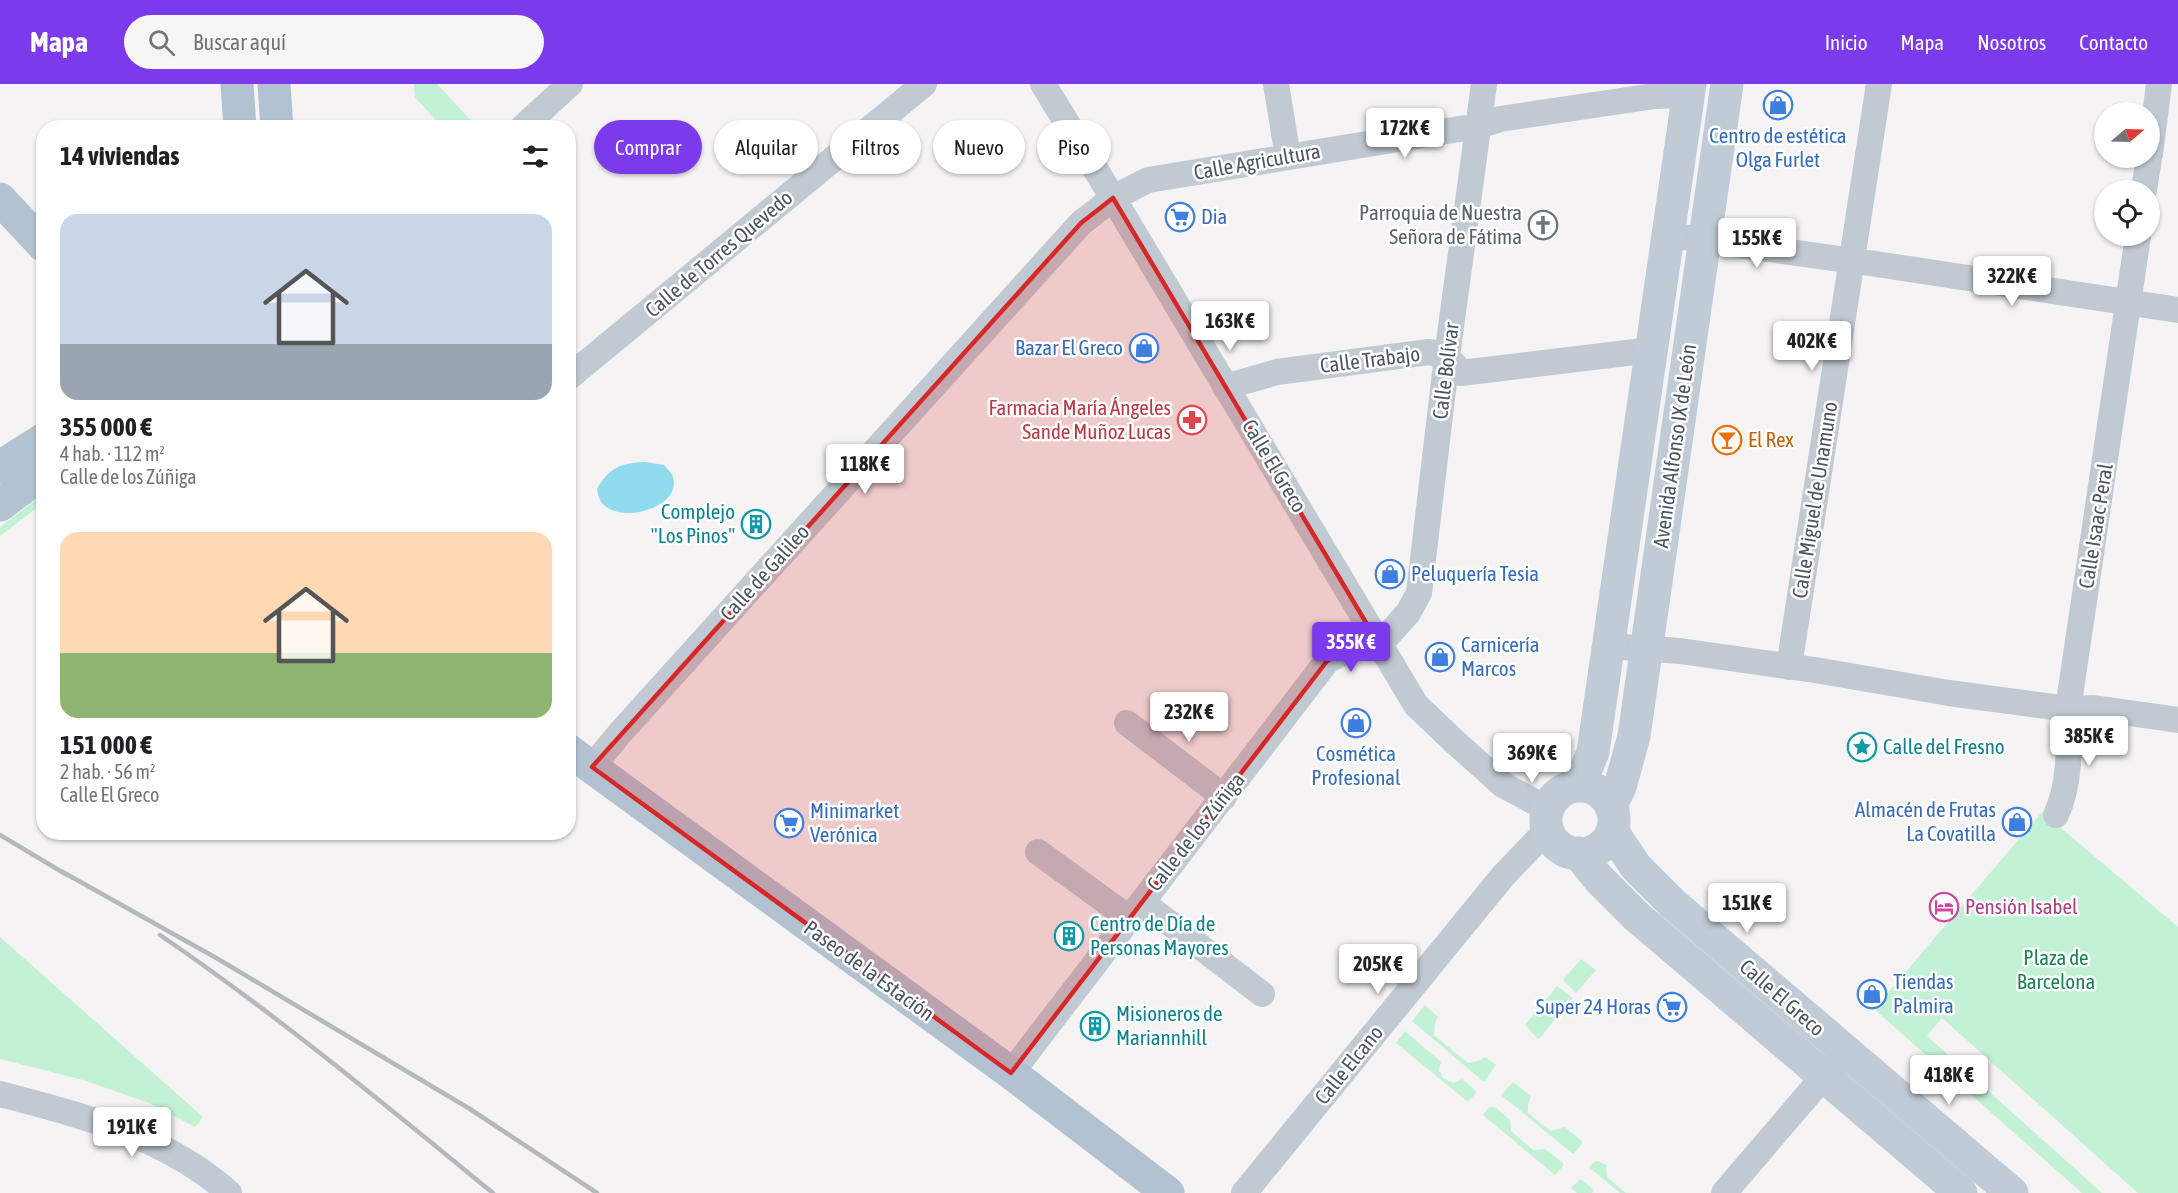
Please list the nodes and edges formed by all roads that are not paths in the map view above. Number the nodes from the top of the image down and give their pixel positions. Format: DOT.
graph roads {
  1 [pos="237,84"];
  2 [pos="274,84"];
  3 [pos="570,84"];
  4 [pos="924,84"];
  5 [pos="1043,84"];
  6 [pos="1276,84"];
  7 [pos="1484,84"];
  8 [pos="1727,84"];
  9 [pos="1879,84"];
  10 [pos="2159,84"];
  11 [pos="1690,90"];
  12 [pos="2156,102"];
  13 [pos="239,120"];
  14 [pos="276,120"];
  15 [pos="531,120"];
  16 [pos="1478,126"];
  17 [pos="1288,157"];
  18 [pos="1113,198"];
  19 [pos="0,200"];
  20 [pos="1669,235"];
  21 [pos="36,238"];
  22 [pos="1705,240"];
  23 [pos="2137,246"];
  24 [pos="1852,261"];
  25 [pos="2129,303"];
  26 [pos="2178,310"];
  27 [pos="1652,350"];
  28 [pos="1447,356"];
  29 [pos="576,371"];
  30 [pos="1225,387"];
  31 [pos="36,444"];
  32 [pos="0,467"];
  33 [pos="36,478"];
  34 [pos="0,506"];
  35 [pos="1377,640"];
  36 [pos="1609,646"];
  37 [pos="1646,647"];
  38 [pos="1789,667"];
  39 [pos="2068,709"];
  40 [pos="2178,720"];
  41 [pos="1127,723"];
  42 [pos="580,759"];
  43 [pos="1579,786"];
  44 [pos="1224,797"];
  45 [pos="2056,815"];
  46 [pos="1611,818"];
  47 [pos="1548,819"];
  48 [pos="1038,852"];
  49 [pos="1578,854"];
  50 [pos="1136,910"];
  51 [pos="1262,994"];
  52 [pos="1855,1060"];
  53 [pos="1011,1074"];
  54 [pos="1824,1076"];
  55 [pos="0,1094"];
  56 [pos="229,1193"];
  57 [pos="1168,1193"];
  58 [pos="1244,1193"];
  59 [pos="1724,1193"];
  60 [pos="1961,1193"];
  61 [pos="2012,1193"];
  1 -- 13 [label="main road"];
  2 -- 14 [label="main road"];
  3 -- 15 [label="street"];
  4 -- 29 [label="street, Calle de Torres Quevedo"];
  5 -- 18 [label="street, Calle El Greco"];
  6 -- 17 [label="street"];
  7 -- 16 [label="street, Calle Bolívar"];
  8 -- 22 [label="main road, Avenida Alfonso IX de León"];
  9 -- 24 [label="street, Calle Miguel de Unamuno"];
  10 -- 12 [label="street"];
  11 -- 16 [label="street, Calle Agricultura"];
  11 -- 20 [label="main road, Avenida Alfonso IX de León"];
  16 -- 17 [label="street, Calle Agricultura"];
  16 -- 28 [label="street, Calle Bolívar"];
  17 -- 18 [label="street, Calle Agricultura"];
  18 -- 30 [label="street, Calle El Greco"];
  18 -- 42 [label="street, Calle de Galileo"];
  19 -- 21 [label="main road"];
  20 -- 22 [label="street"];
  20 -- 27 [label="main road, Avenida Alfonso IX de León"];
  22 -- 24 [label="street"];
  22 -- 37 [label="main road, Avenida Alfonso IX de León"];
  23 -- 25 [label="street, Calle Isaac Peral"];
  24 -- 25 [label="street"];
  24 -- 38 [label="street, Calle Miguel de Unamuno"];
  25 -- 26 [label="street"];
  25 -- 39 [label="street, Calle Isaac Peral"];
  27 -- 28 [label="street, Calle Trabajo"];
  27 -- 36 [label="main road, Avenida Alfonso IX de León"];
  28 -- 30 [label="street, Calle Trabajo"];
  28 -- 35 [label="street, Calle Bolívar"];
  30 -- 35 [label="street, Calle El Greco"];
  31 -- 32 [label="main road"];
  33 -- 34 [label="main road"];
  35 -- 44 [label="street, Calle de los Zúñiga"];
  35 -- 47 [label="street, Calle El Greco"];
  36 -- 37 [label="street"];
  36 -- 43 [label="main road, Avenida Alfonso IX de León"];
  37 -- 38 [label="street"];
  37 -- 46 [label="main road, Avenida Alfonso IX de León"];
  38 -- 39 [label="street"];
  39 -- 40 [label="street"];
  39 -- 45 [label="street, Calle Isaac Peral"];
  41 -- 44 [label="street"];
  42 -- 53 [label="main road, Paseo de la Estación"];
  43 -- 46 [label="main road"];
  43 -- 47 [label="main road"];
  44 -- 50 [label="street, Calle de los Zúñiga"];
  46 -- 49 [label="main road"];
  46 -- 52 [label="main road, Calle El Greco"];
  47 -- 49 [label="main road"];
  47 -- 58 [label="street, Calle Elcano"];
  48 -- 50 [label="street"];
  49 -- 54 [label="main road, Calle El Greco"];
  50 -- 51 [label="street"];
  50 -- 53 [label="street, Calle de los Zúñiga"];
  52 -- 54 [label="street"];
  52 -- 61 [label="main road"];
  53 -- 57 [label="main road, Paseo de la Estación"];
  54 -- 59 [label="street"];
  54 -- 60 [label="main road"];
  55 -- 56 [label="street"];
}
